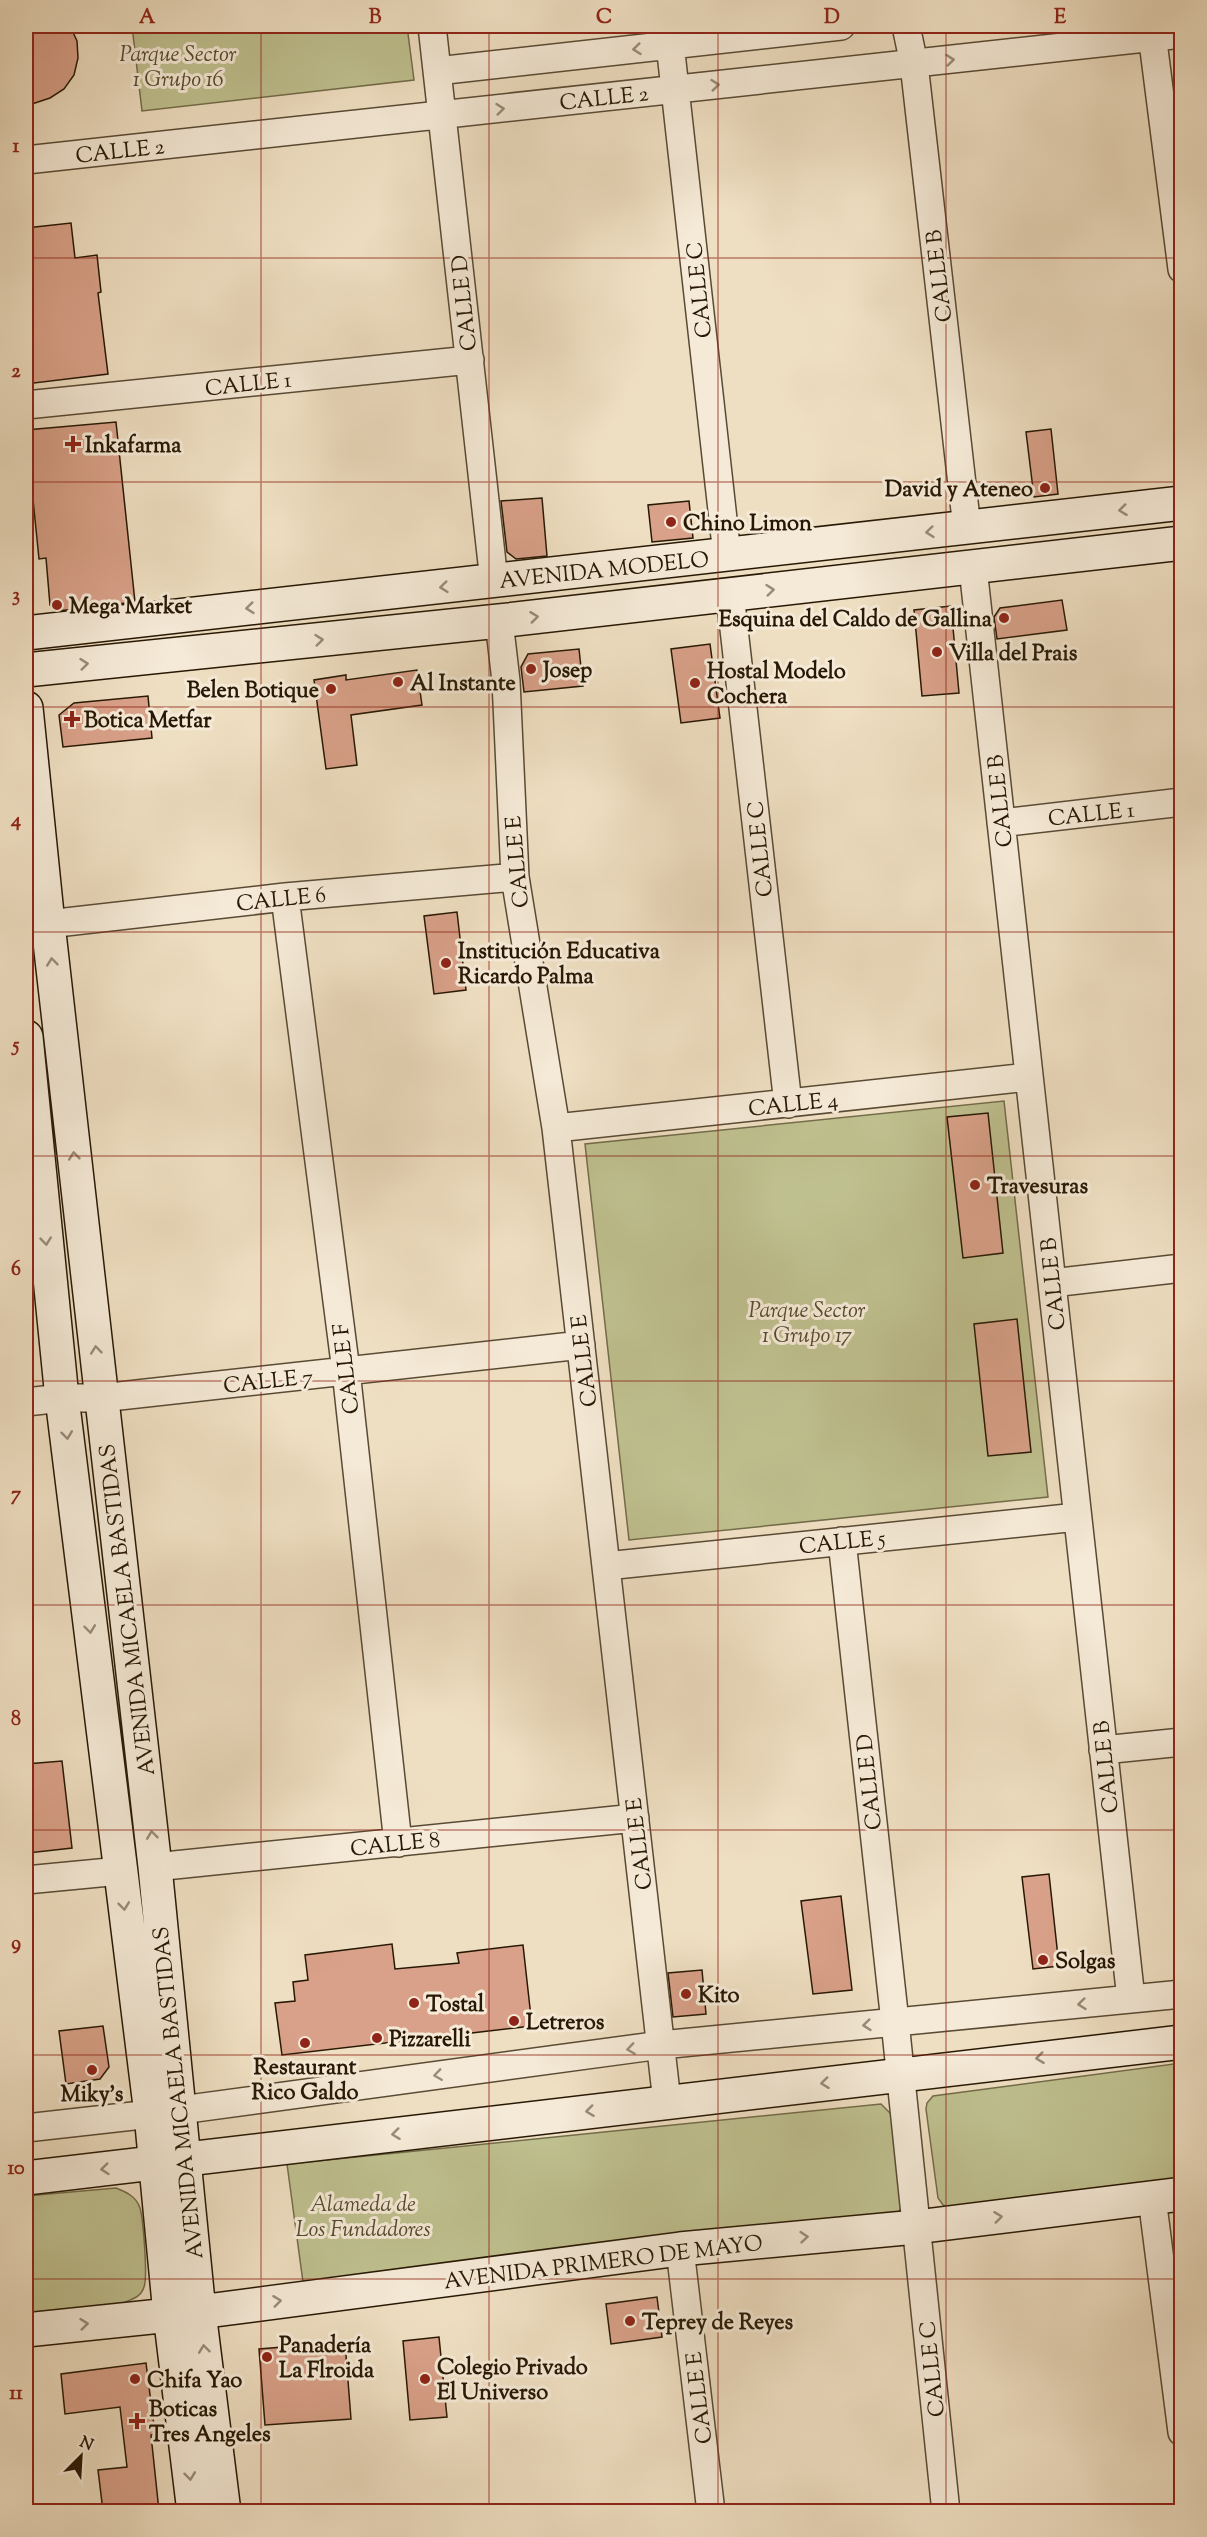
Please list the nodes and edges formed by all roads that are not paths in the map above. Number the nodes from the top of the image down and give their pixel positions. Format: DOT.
graph roads {
  1 [pos="432,26"];
  2 [pos="841,26"];
  3 [pos="906,26"];
  4 [pos="1152,32"];
  5 [pos="1182,34"];
  6 [pos="670,35"];
  7 [pos="914,64"];
  8 [pos="437,71"];
  9 [pos="676,90"];
  10 [pos="442,115"];
  11 [pos="26,160"];
  12 [pos="1182,268"];
  13 [pos="470,360"];
  14 [pos="26,405"];
  15 [pos="1182,503"];
  16 [pos="967,528"];
  17 [pos="1182,543"];
  18 [pos="727,555"];
  19 [pos="973,568"];
  20 [pos="494,581"];
  21 [pos="730,594"];
  22 [pos="499,621"];
  23 [pos="26,633"];
  24 [pos="26,670"];
  25 [pos="26,708"];
  26 [pos="1182,802"];
  27 [pos="1001,823"];
  28 [pos="515,877"];
  29 [pos="285,897"];
  30 [pos="48,924"];
  31 [pos="26,1037"];
  32 [pos="1029,1077"];
  33 [pos="788,1104"];
  34 [pos="556,1128"];
  35 [pos="1182,1268"];
  36 [pos="1052,1282"];
  37 [pos="581,1345"];
  38 [pos="346,1371"];
  39 [pos="62,1398"];
  40 [pos="101,1398"];
  41 [pos="26,1402"];
  42 [pos="1077,1516"];
  43 [pos="842,1541"];
  44 [pos="606,1566"];
  45 [pos="1182,1742"];
  46 [pos="1103,1750"];
  47 [pos="635,1818"];
  48 [pos="398,1843"];
  49 [pos="155,1867"];
  50 [pos="120,1870"];
  51 [pos="26,1880"];
  52 [pos="1182,1994"];
  53 [pos="1131,2000"];
  54 [pos="895,2022"];
  55 [pos="1182,2042"];
  56 [pos="661,2045"];
  57 [pos="900,2075"];
  58 [pos="667,2102"];
  59 [pos="164,2112"];
  60 [pos="26,2128"];
  61 [pos="170,2161"];
  62 [pos="26,2178"];
  63 [pos="1167,2196"];
  64 [pos="916,2227"];
  65 [pos="680,2249"];
  66 [pos="185,2313"];
  67 [pos="26,2330"];
  68 [pos="1182,2432"];
  69 [pos="194,2511"];
  70 [pos="224,2511"];
  71 [pos="707,2511"];
  72 [pos="946,2511"];
  1 -- 8 [label="street, CALLE D"];
  2 -- 6 [label="street, CALLE 2"];
  3 -- 7 [label="street, CALLE B"];
  4 -- 5 [label="street, CALLE 2"];
  7 -- 4 [label="street, CALLE 2, one-way"];
  4 -- 12 [label="street"];
  6 -- 8 [label="street, CALLE 2, one-way"];
  6 -- 9 [label="street, CALLE C"];
  9 -- 7 [label="street, CALLE 2, one-way"];
  7 -- 16 [label="street, CALLE B"];
  8 -- 10 [label="street, CALLE D"];
  10 -- 9 [label="street, CALLE 2, one-way"];
  9 -- 18 [label="street, CALLE C"];
  10 -- 11 [label="street, CALLE 2"];
  10 -- 13 [label="street, CALLE D"];
  13 -- 14 [label="street, CALLE 1"];
  13 -- 20 [label="street, CALLE D"];
  15 -- 16 [label="main road, AVENIDA MODELO, one-way"];
  16 -- 18 [label="main road, AVENIDA MODELO, one-way"];
  17 -- 19 [label="main road, AVENIDA MODELO"];
  18 -- 20 [label="main road, AVENIDA MODELO"];
  21 -- 19 [label="main road, AVENIDA MODELO, one-way"];
  19 -- 27 [label="street, CALLE B"];
  20 -- 23 [label="main road, AVENIDA MODELO, one-way"];
  22 -- 21 [label="main road, AVENIDA MODELO, one-way"];
  21 -- 33 [label="street, CALLE C"];
  24 -- 22 [label="main road, AVENIDA MODELO, one-way"];
  22 -- 28 [label="street, CALLE E"];
  25 -- 30 [label="main road, AVENIDA MICAELA BASTIDAS"];
  26 -- 27 [label="street, CALLE 1"];
  27 -- 32 [label="street, CALLE B"];
  28 -- 29 [label="street, CALLE 6"];
  28 -- 34 [label="street, CALLE E"];
  29 -- 30 [label="street, CALLE 6"];
  29 -- 38 [label="street, CALLE F"];
  40 -- 30 [label="main road, AVENIDA MICAELA BASTIDAS, one-way"];
  31 -- 39 [label="main road, AVENIDA MICAELA BASTIDAS, one-way"];
  32 -- 33 [label="street, CALLE 4"];
  32 -- 36 [label="street, CALLE B"];
  33 -- 34 [label="street, CALLE 4"];
  34 -- 37 [label="street, CALLE E"];
  35 -- 36 [label="street"];
  36 -- 42 [label="street, CALLE B"];
  37 -- 38 [label="street, CALLE 7"];
  37 -- 44 [label="street, CALLE E"];
  38 -- 40 [label="street, CALLE 7"];
  38 -- 48 [label="street, CALLE F"];
  39 -- 40 [label="street, CALLE 7"];
  39 -- 41 [label="street"];
  39 -- 50 [label="main road, AVENIDA MICAELA BASTIDAS, one-way"];
  49 -- 40 [label="main road, AVENIDA MICAELA BASTIDAS, one-way"];
  42 -- 43 [label="street, CALLE 5"];
  42 -- 46 [label="street, CALLE B"];
  43 -- 44 [label="street, CALLE 5"];
  43 -- 54 [label="street, CALLE D"];
  44 -- 47 [label="street, CALLE E"];
  45 -- 46 [label="street"];
  46 -- 53 [label="street, CALLE B"];
  47 -- 48 [label="street, CALLE 8"];
  47 -- 56 [label="street, CALLE E"];
  48 -- 49 [label="street, CALLE 8"];
  49 -- 59 [label="main road, AVENIDA MICAELA BASTIDAS"];
  50 -- 51 [label="street"];
  50 -- 59 [label="main road, AVENIDA MICAELA BASTIDAS, one-way"];
  52 -- 53 [label="street"];
  53 -- 54 [label="street, one-way"];
  54 -- 56 [label="street, one-way"];
  54 -- 57 [label="street, CALLE D"];
  55 -- 57 [label="main road, one-way"];
  56 -- 58 [label="street, CALLE E"];
  56 -- 59 [label="street, one-way"];
  57 -- 58 [label="main road, one-way"];
  57 -- 64 [label="street, CALLE C"];
  58 -- 61 [label="main road, one-way"];
  59 -- 60 [label="street"];
  59 -- 61 [label="main road, AVENIDA MICAELA BASTIDAS"];
  61 -- 62 [label="main road, one-way"];
  61 -- 66 [label="main road, AVENIDA MICAELA BASTIDAS"];
  64 -- 63 [label="main road, AVENIDA PRIMERO DE MAYO, one-way"];
  63 -- 68 [label="street"];
  65 -- 64 [label="main road, AVENIDA PRIMERO DE MAYO, one-way"];
  64 -- 72 [label="street, CALLE C"];
  66 -- 65 [label="main road, AVENIDA PRIMERO DE MAYO, one-way"];
  65 -- 71 [label="street, CALLE E"];
  67 -- 66 [label="main road, AVENIDA PRIMERO DE MAYO, one-way"];
  66 -- 69 [label="main road, AVENIDA MICAELA BASTIDAS, one-way"];
  70 -- 66 [label="main road, AVENIDA MICAELA BASTIDAS, one-way"];
}
